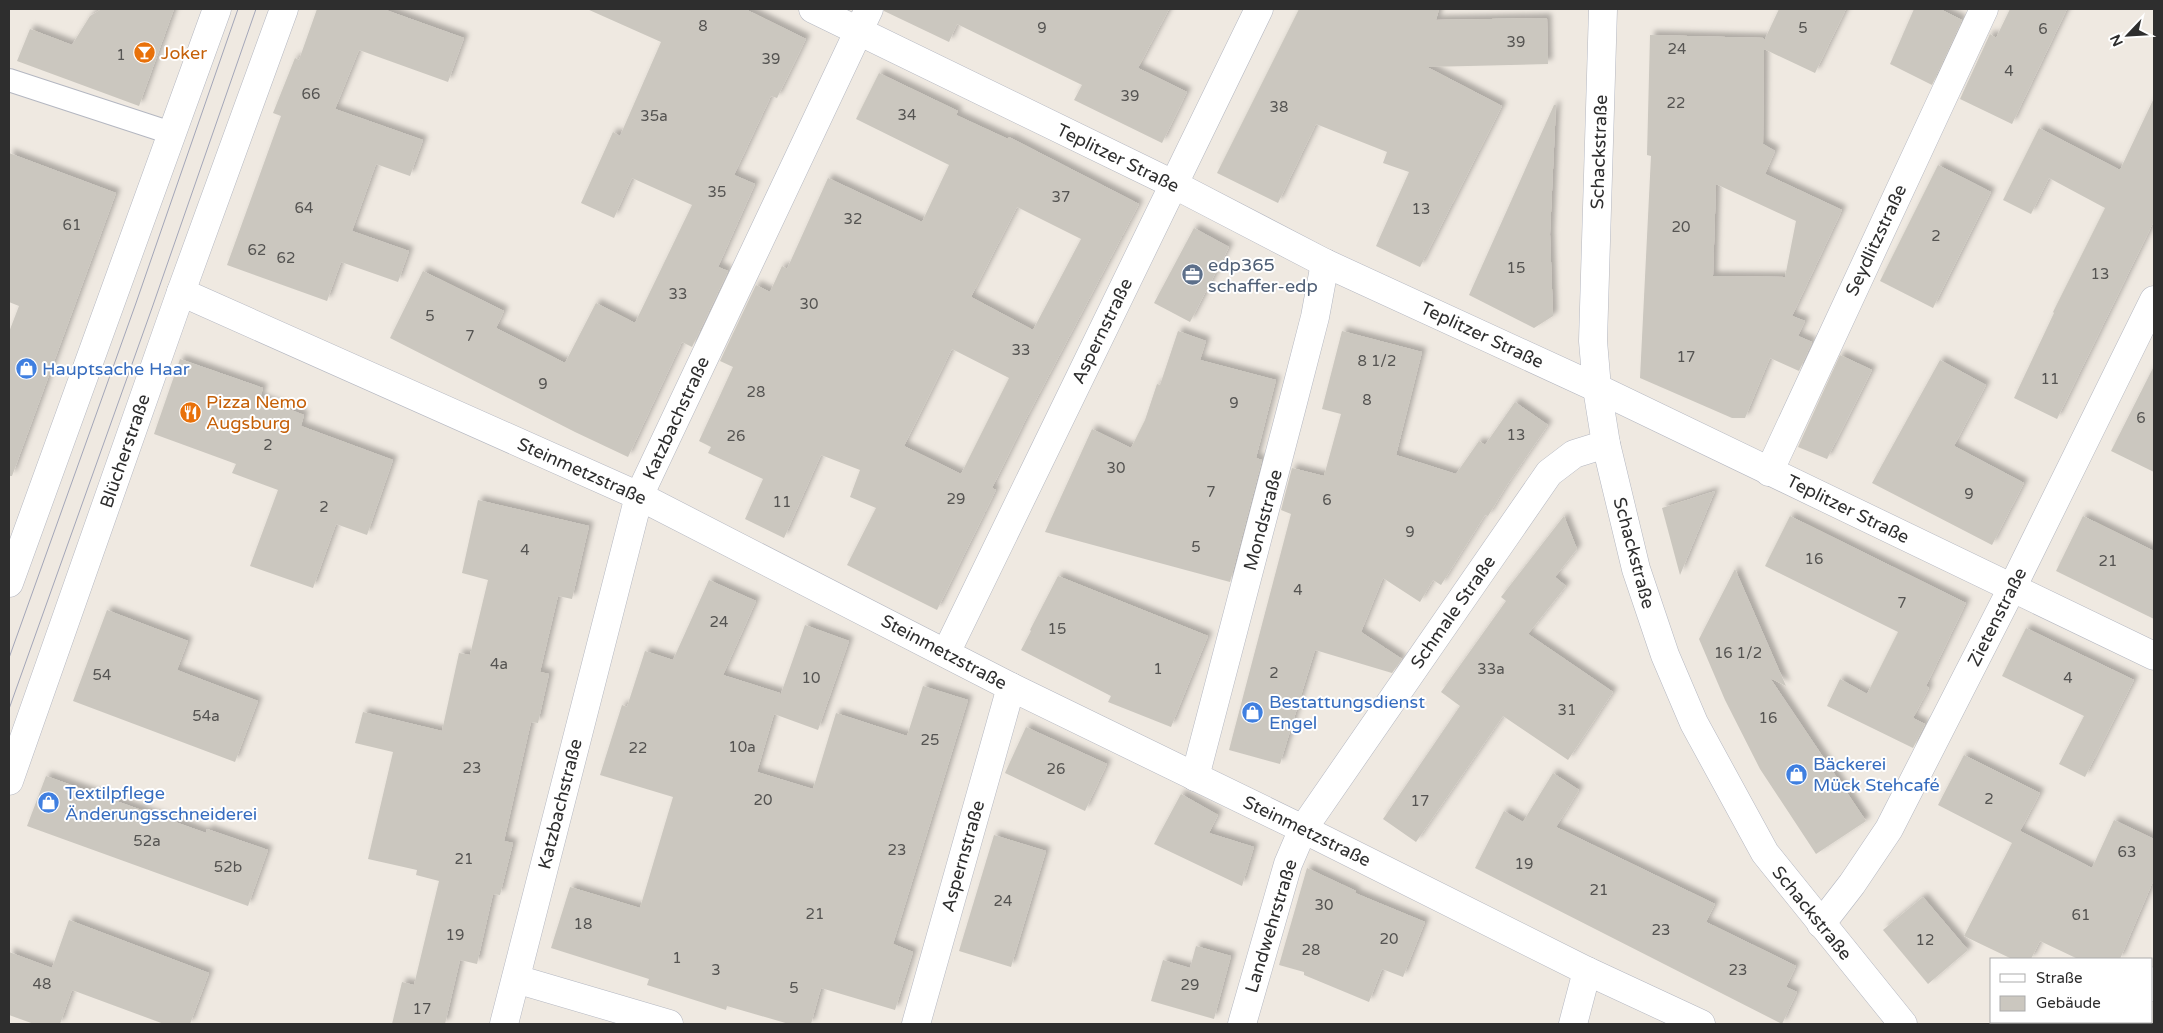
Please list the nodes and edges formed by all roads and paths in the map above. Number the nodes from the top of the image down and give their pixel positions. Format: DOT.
graph roads {
  1 [pos="217,9"];
  2 [pos="284,9"];
  3 [pos="813,9"];
  4 [pos="1259,9"];
  5 [pos="1603,9"];
  6 [pos="1984,9"];
  7 [pos="863,20"];
  8 [pos="9,80"];
  9 [pos="171,133"];
  10 [pos="1174,184"];
  11 [pos="1325,263"];
  12 [pos="181,292"];
  13 [pos="2154,300"];
  14 [pos="1598,388"];
  15 [pos="1606,444"];
  16 [pos="1768,472"];
  17 [pos="639,496"];
  18 [pos="9,583"];
  19 [pos="2012,588"];
  20 [pos="946,653"];
  21 [pos="2154,656"];
  22 [pos="1011,687"];
  23 [pos="1195,777"];
  24 [pos="9,781"];
  25 [pos="1303,829"];
  26 [pos="1822,924"];
  27 [pos="1587,971"];
  28 [pos="516,979"];
  29 [pos="504,1024"];
  30 [pos="669,1024"];
  31 [pos="916,1024"];
  32 [pos="1242,1024"];
  33 [pos="1573,1024"];
  34 [pos="1701,1024"];
  35 [pos="1903,1024"];
  1 -- 9 [label="street"];
  2 -- 12 [label="street, Blücherstraße"];
  3 -- 7 [label="street, Teplitzer Straße"];
  4 -- 10 [label="street, Aspernstraße"];
  5 -- 14 [label="street, Schackstraße"];
  6 -- 16 [label="street, Seydlitzstraße"];
  7 -- 10 [label="street, Teplitzer Straße"];
  7 -- 17 [label="street, Katzbachstraße"];
  8 -- 9 [label="lane"];
  9 -- 18 [label="street"];
  10 -- 11 [label="street, Teplitzer Straße"];
  10 -- 20 [label="street, Aspernstraße"];
  11 -- 14 [label="street, Teplitzer Straße"];
  11 -- 23 [label="street, Mondstraße"];
  12 -- 17 [label="street, Steinmetzstraße"];
  12 -- 24 [label="street, Blücherstraße"];
  13 -- 19 [label="street, Zietenstraße"];
  14 -- 15 [label="street, Schackstraße"];
  14 -- 16 [label="street, Teplitzer Straße"];
  15 -- 25 [label="street, Schmale Straße"];
  15 -- 26 [label="street, Schackstraße"];
  16 -- 19 [label="street, Teplitzer Straße"];
  17 -- 20 [label="street, Steinmetzstraße"];
  17 -- 28 [label="street, Katzbachstraße"];
  19 -- 21 [label="street, Teplitzer Straße"];
  19 -- 26 [label="street, Zietenstraße"];
  20 -- 22 [label="street, Steinmetzstraße"];
  22 -- 23 [label="street, Steinmetzstraße"];
  22 -- 31 [label="street, Aspernstraße"];
  23 -- 25 [label="street, Steinmetzstraße"];
  25 -- 27 [label="street, Steinmetzstraße"];
  25 -- 32 [label="street, Landwehrstraße"];
  26 -- 35 [label="street, Schackstraße"];
  27 -- 33 [label="street"];
  27 -- 34 [label="street, Steinmetzstraße"];
  28 -- 29 [label="street, Katzbachstraße"];
  28 -- 30 [label="street"];
}
